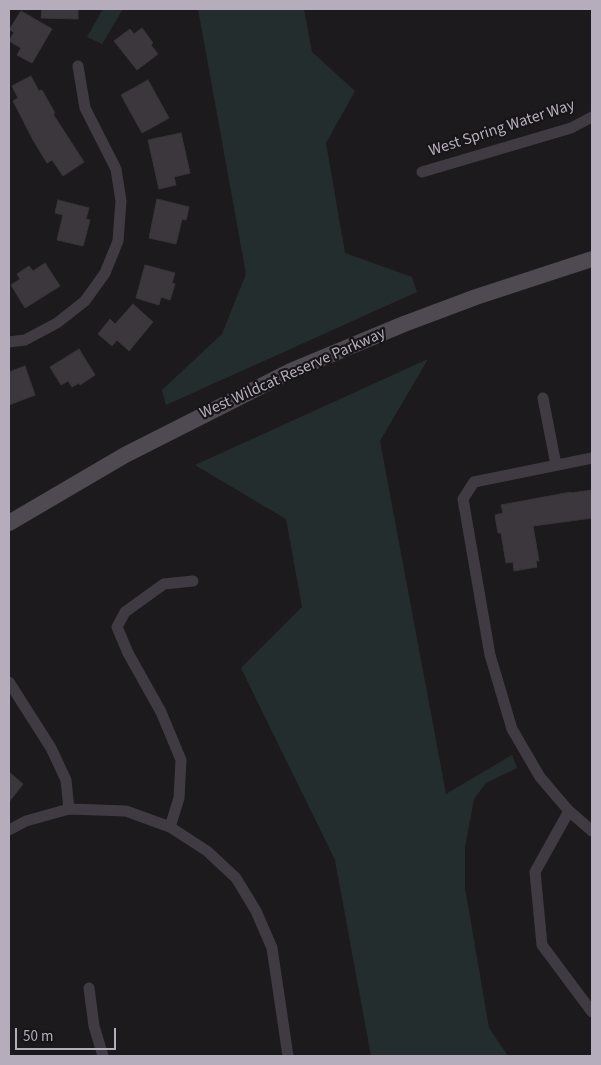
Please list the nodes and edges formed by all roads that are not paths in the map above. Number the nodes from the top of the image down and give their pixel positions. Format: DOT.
graph roads {
  1 [pos="78,66"];
  2 [pos="592,117"];
  3 [pos="422,172"];
  4 [pos="592,259"];
  5 [pos="9,342"];
  6 [pos="543,398"];
  7 [pos="592,458"];
  8 [pos="556,465"];
  9 [pos="9,523"];
  10 [pos="193,581"];
  11 [pos="9,682"];
  12 [pos="69,810"];
  13 [pos="569,811"];
  14 [pos="170,827"];
  15 [pos="9,830"];
  16 [pos="592,831"];
  17 [pos="89,988"];
  18 [pos="592,1012"];
  19 [pos="103,1056"];
  20 [pos="288,1056"];
  1 -- 5 [label="street"];
  2 -- 3 [label="street, West Spring Water Way"];
  4 -- 9 [label="main road, West Wildcat Reserve Parkway"];
  6 -- 8 [label="street"];
  7 -- 8 [label="street"];
  8 -- 13 [label="street"];
  10 -- 14 [label="street"];
  11 -- 12 [label="street"];
  12 -- 14 [label="street"];
  12 -- 15 [label="street"];
  13 -- 16 [label="street"];
  13 -- 18 [label="street"];
  14 -- 20 [label="street"];
  17 -- 19 [label="street"];
}
